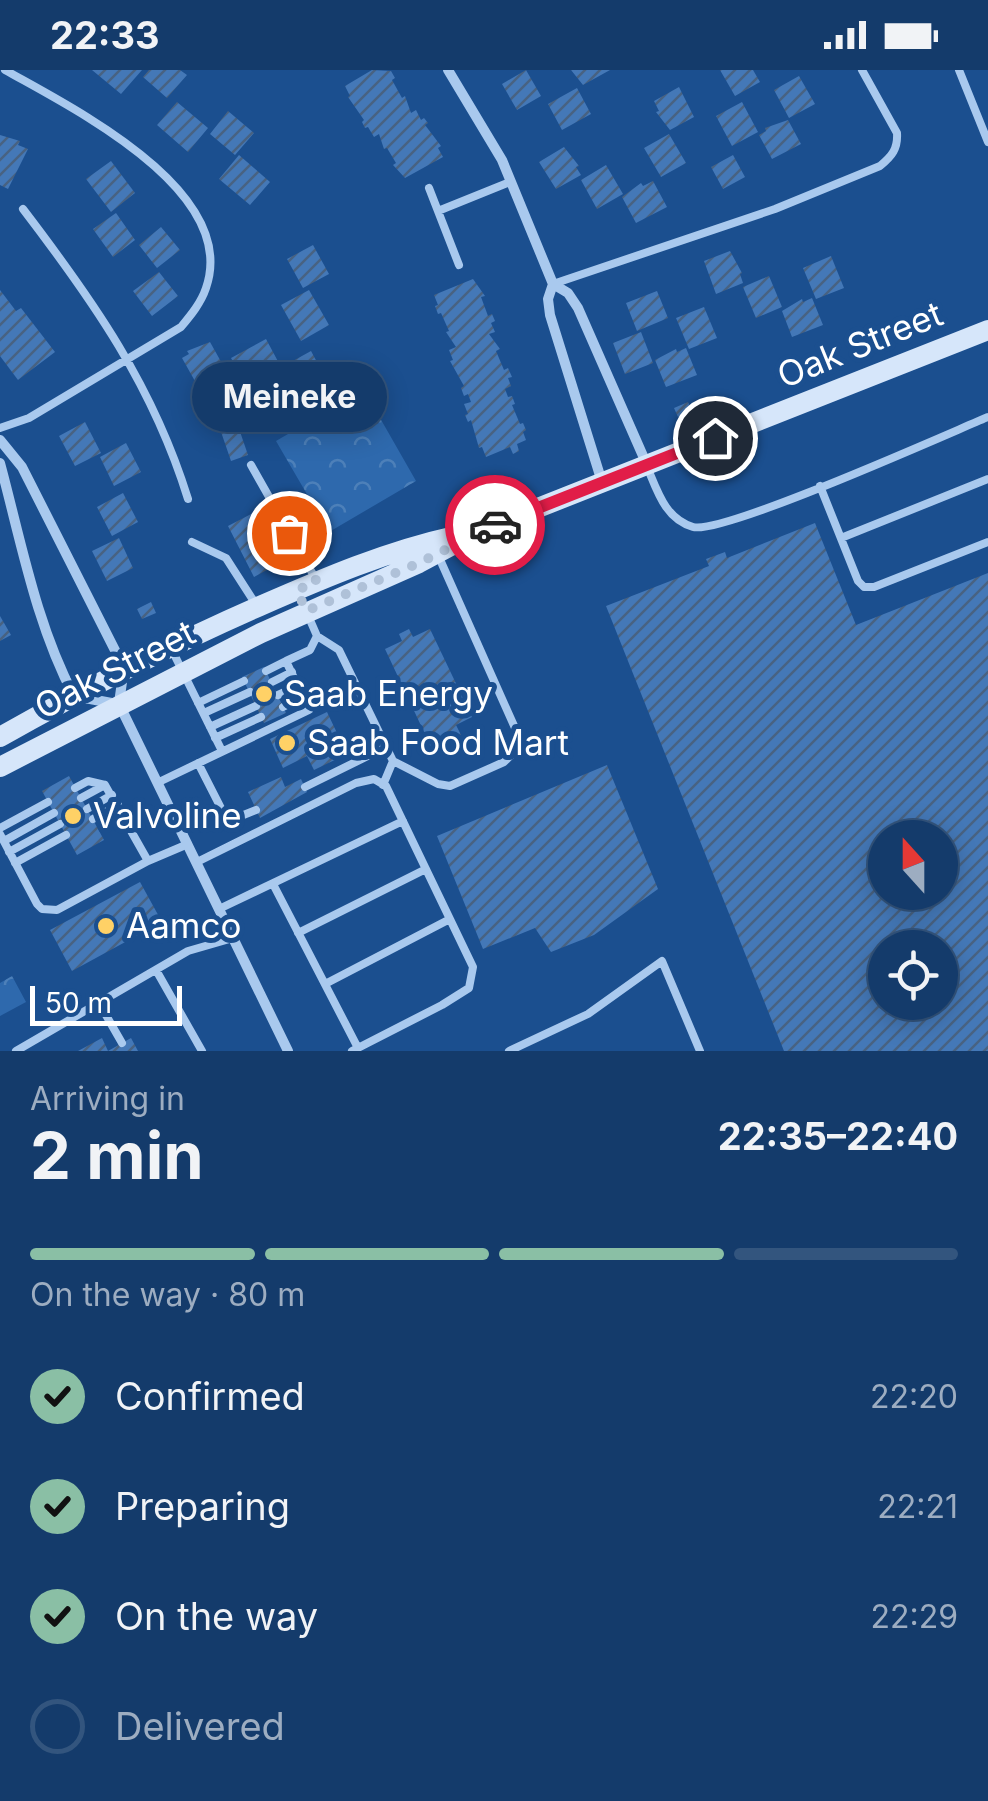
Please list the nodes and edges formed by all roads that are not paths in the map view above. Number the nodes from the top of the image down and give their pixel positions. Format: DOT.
graph roads {
  1 [pos="5,70"];
  2 [pos="448,70"];
  3 [pos="862,70"];
  4 [pos="958,70"];
  5 [pos="988,142"];
  6 [pos="510,182"];
  7 [pos="429,188"];
  8 [pos="23,209"];
  9 [pos="438,211"];
  10 [pos="459,265"];
  11 [pos="554,284"];
  12 [pos="988,330"];
  13 [pos="130,360"];
  14 [pos="988,417"];
  15 [pos="0,428"];
  16 [pos="0,440"];
  17 [pos="0,463"];
  18 [pos="251,465"];
  19 [pos="646,465"];
  20 [pos="988,479"];
  21 [pos="602,482"];
  22 [pos="820,486"];
  23 [pos="188,499"];
  24 [pos="841,538"];
  25 [pos="192,542"];
  26 [pos="988,542"];
  27 [pos="435,547"];
  28 [pos="317,582"];
  29 [pos="297,590"];
  30 [pos="257,607"];
  31 [pos="306,611"];
  32 [pos="317,636"];
  33 [pos="170,646"];
  34 [pos="286,661"];
  35 [pos="124,668"];
  36 [pos="266,671"];
  37 [pos="183,672"];
  38 [pos="292,672"];
  39 [pos="244,681"];
  40 [pos="272,682"];
  41 [pos="298,686"];
  42 [pos="250,692"];
  43 [pos="74,696"];
  44 [pos="278,696"];
  45 [pos="304,697"];
  46 [pos="198,703"];
  47 [pos="119,704"];
  48 [pos="256,706"];
  49 [pos="284,707"];
  50 [pos="204,713"];
  51 [pos="261,717"];
  52 [pos="210,726"];
  53 [pos="0,738"];
  54 [pos="216,738"];
  55 [pos="386,748"];
  56 [pos="222,752"];
  57 [pos="393,761"];
  58 [pos="198,763"];
  59 [pos="0,767"];
  60 [pos="159,782"];
  61 [pos="383,784"];
  62 [pos="105,785"];
  63 [pos="304,787"];
  64 [pos="75,788"];
  65 [pos="112,795"];
  66 [pos="81,798"];
  67 [pos="48,802"];
  68 [pos="118,805"];
  69 [pos="87,809"];
  70 [pos="256,810"];
  71 [pos="54,813"];
  72 [pos="93,820"];
  73 [pos="403,822"];
  74 [pos="60,824"];
  75 [pos="1,834"];
  76 [pos="66,835"];
  77 [pos="188,844"];
  78 [pos="10,852"];
  79 [pos="148,861"];
  80 [pos="197,862"];
  81 [pos="15,863"];
  82 [pos="426,869"];
  83 [pos="273,884"];
  84 [pos="219,910"];
  85 [pos="450,918"];
  86 [pos="298,933"];
  87 [pos="233,938"];
  88 [pos="156,970"];
  89 [pos="325,984"];
  90 [pos="99,1003"];
  91 [pos="122,1043"];
  92 [pos="355,1050"];
  93 [pos="16,1051"];
  94 [pos="202,1051"];
  95 [pos="288,1051"];
  96 [pos="509,1051"];
  97 [pos="700,1051"];
  1 -- 13 [label="lane"];
  2 -- 6 [label="street"];
  3 -- 11 [label="lane"];
  4 -- 5 [label="lane"];
  6 -- 9 [label="lane"];
  6 -- 11 [label="street"];
  7 -- 9 [label="lane"];
  8 -- 13 [label="lane"];
  9 -- 10 [label="lane"];
  11 -- 19 [label="street"];
  11 -- 21 [label="street"];
  12 -- 19 [label="main road, Oak Street"];
  13 -- 15 [label="lane"];
  13 -- 23 [label="lane"];
  14 -- 22 [label="lane"];
  16 -- 35 [label="street"];
  17 -- 43 [label="street"];
  18 -- 28 [label="lane"];
  19 -- 21 [label="main road, Oak Street"];
  19 -- 22 [label="lane"];
  20 -- 24 [label="lane"];
  21 -- 27 [label="main road, Oak Street"];
  22 -- 24 [label="lane"];
  24 -- 26 [label="lane"];
  25 -- 30 [label="lane"];
  27 -- 28 [label="main road, Oak Street"];
  27 -- 31 [label="main road, Oak Street"];
  27 -- 57 [label="lane"];
  28 -- 29 [label="main road, Oak Street"];
  29 -- 30 [label="main road, Oak Street"];
  29 -- 31 [label="lane"];
  30 -- 33 [label="main road, Oak Street"];
  31 -- 32 [label="lane"];
  31 -- 37 [label="main road, Oak Street"];
  32 -- 34 [label="lane"];
  32 -- 55 [label="lane"];
  33 -- 35 [label="main road, Oak Street"];
  33 -- 37 [label="lane"];
  34 -- 36 [label="lane"];
  34 -- 38 [label="lane"];
  35 -- 43 [label="main road, Oak Street"];
  35 -- 47 [label="street"];
  37 -- 46 [label="lane"];
  37 -- 47 [label="main road, Oak Street"];
  38 -- 40 [label="lane"];
  38 -- 41 [label="lane"];
  39 -- 46 [label="lane"];
  41 -- 44 [label="lane"];
  41 -- 45 [label="lane"];
  42 -- 50 [label="lane"];
  43 -- 47 [label="street"];
  43 -- 53 [label="main road, Oak Street"];
  45 -- 49 [label="lane"];
  45 -- 56 [label="lane"];
  46 -- 50 [label="lane"];
  47 -- 59 [label="main road, Oak Street"];
  47 -- 60 [label="street"];
  48 -- 52 [label="lane"];
  50 -- 52 [label="lane"];
  51 -- 54 [label="lane"];
  52 -- 54 [label="lane"];
  54 -- 56 [label="lane"];
  55 -- 57 [label="lane"];
  55 -- 63 [label="lane"];
  56 -- 58 [label="lane"];
  57 -- 61 [label="lane"];
  58 -- 60 [label="lane"];
  58 -- 70 [label="lane"];
  60 -- 77 [label="street"];
  61 -- 73 [label="lane"];
  61 -- 80 [label="lane"];
  62 -- 64 [label="lane"];
  62 -- 65 [label="lane"];
  62 -- 66 [label="lane"];
  65 -- 68 [label="lane"];
  65 -- 69 [label="lane"];
  67 -- 75 [label="lane"];
  68 -- 72 [label="lane"];
  68 -- 79 [label="lane"];
  71 -- 75 [label="lane"];
  73 -- 82 [label="lane"];
  73 -- 83 [label="lane"];
  74 -- 78 [label="lane"];
  75 -- 78 [label="lane"];
  76 -- 81 [label="lane"];
  77 -- 79 [label="lane"];
  77 -- 80 [label="street"];
  78 -- 81 [label="lane"];
  79 -- 81 [label="lane"];
  80 -- 84 [label="street"];
  82 -- 85 [label="lane"];
  82 -- 86 [label="lane"];
  83 -- 84 [label="lane"];
  83 -- 86 [label="lane"];
  84 -- 87 [label="street"];
  85 -- 89 [label="lane"];
  85 -- 92 [label="lane"];
  86 -- 89 [label="lane"];
  87 -- 88 [label="lane"];
  87 -- 95 [label="street"];
  88 -- 90 [label="lane"];
  88 -- 94 [label="lane"];
  89 -- 92 [label="lane"];
  90 -- 91 [label="lane"];
  90 -- 93 [label="lane"];
  96 -- 97 [label="lane"];
}
